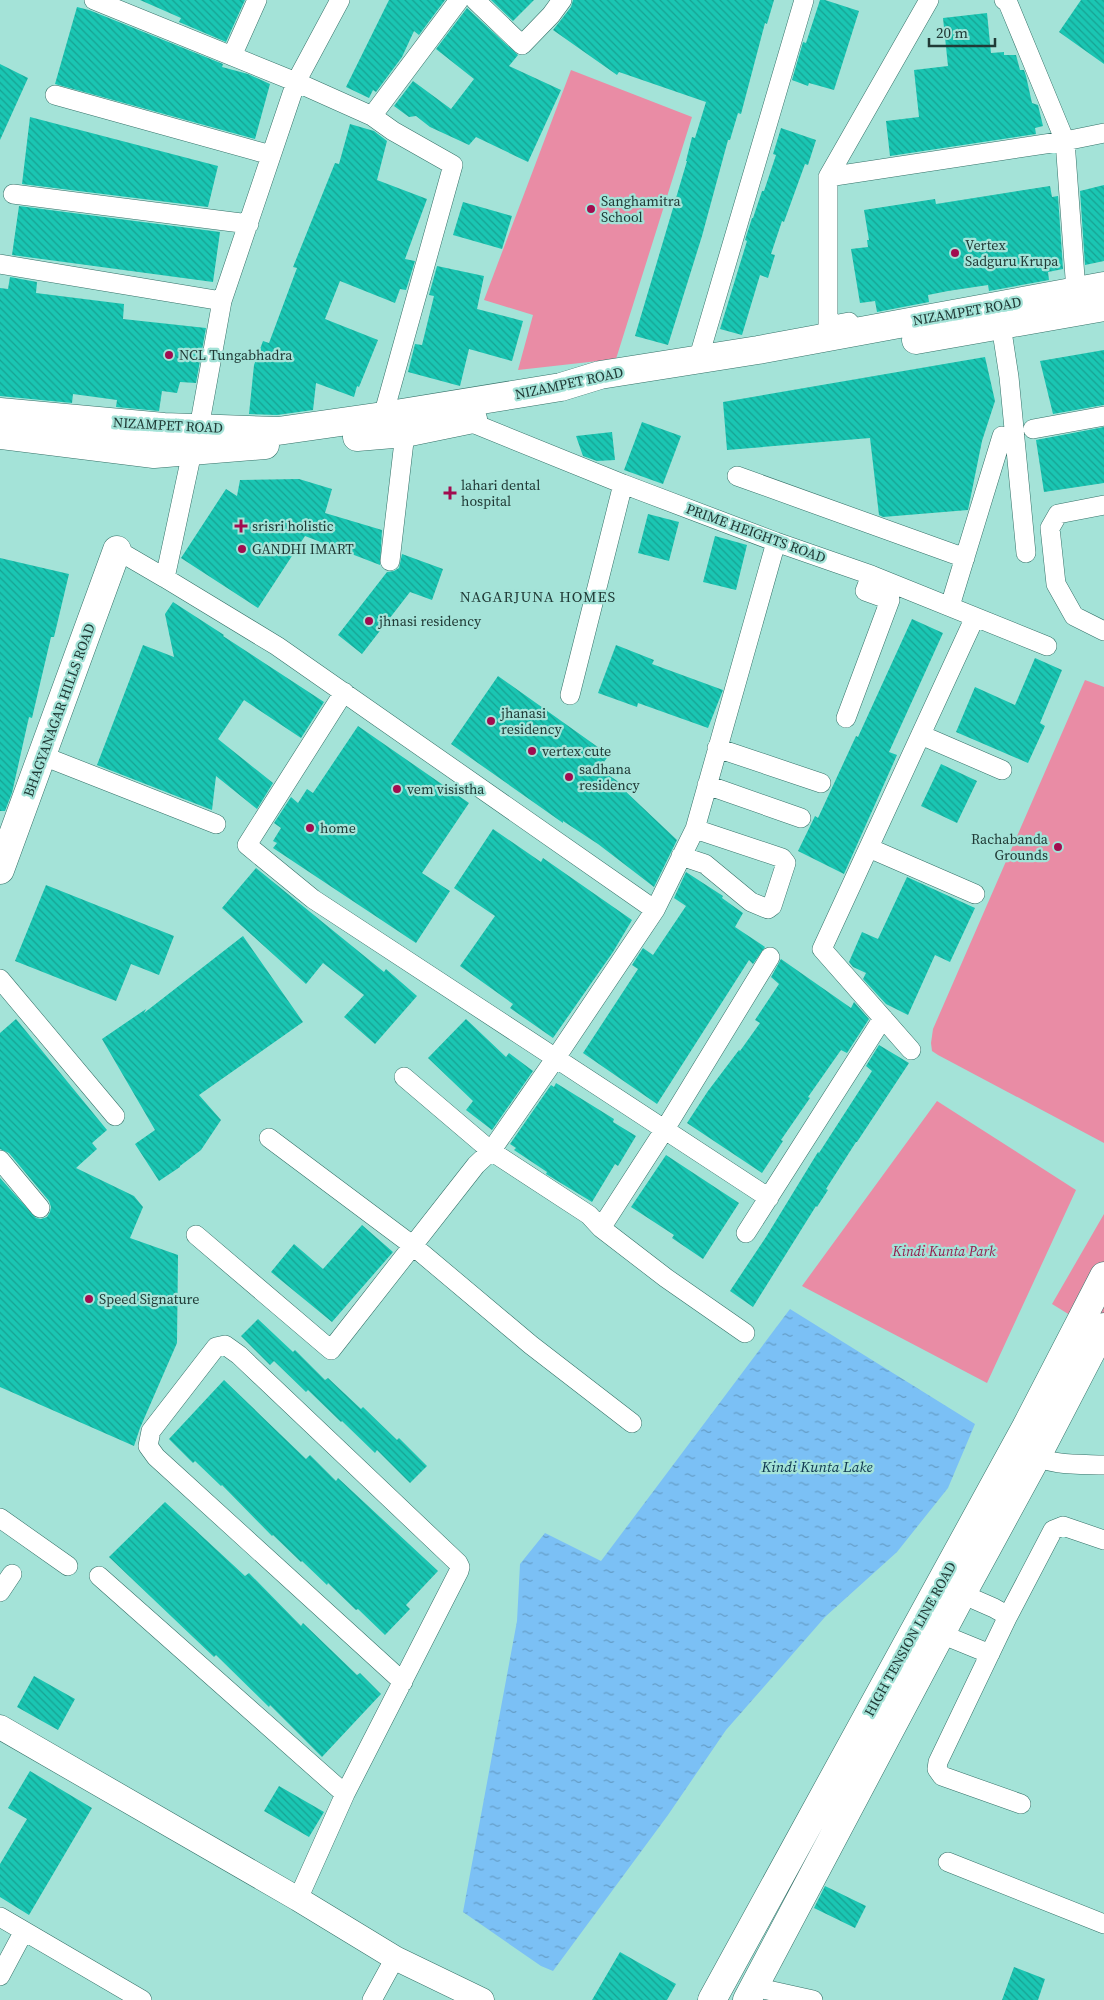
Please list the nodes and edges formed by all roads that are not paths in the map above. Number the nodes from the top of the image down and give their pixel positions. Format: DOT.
graph roads {
  1 [pos="94,0"];
  2 [pos="257,0"];
  3 [pos="340,0"];
  4 [pos="459,0"];
  5 [pos="475,0"];
  6 [pos="562,0"];
  7 [pos="804,0"];
  8 [pos="929,0"];
  9 [pos="1004,0"];
  10 [pos="232,56"];
  11 [pos="296,82"];
  12 [pos="56,95"];
  13 [pos="372,116"];
  14 [pos="1104,133"];
  15 [pos="1065,141"];
  16 [pos="271,155"];
  17 [pos="828,176"];
  18 [pos="13,194"];
  19 [pos="249,224"];
  20 [pos="0,264"];
  21 [pos="1104,278"];
  22 [pos="1104,286"];
  23 [pos="1075,287"];
  24 [pos="222,300"];
  25 [pos="1104,308"];
  26 [pos="1001,325"];
  27 [pos="698,360"];
  28 [pos="0,412"];
  29 [pos="383,416"];
  30 [pos="1104,416"];
  31 [pos="465,420"];
  32 [pos="1033,429"];
  33 [pos="405,433"];
  34 [pos="0,435"];
  35 [pos="1002,436"];
  36 [pos="196,440"];
  37 [pos="737,476"];
  38 [pos="623,484"];
  39 [pos="1104,505"];
  40 [pos="776,542"];
  41 [pos="117,550"];
  42 [pos="1026,553"];
  43 [pos="965,558"];
  44 [pos="390,561"];
  45 [pos="871,575"];
  46 [pos="165,578"];
  47 [pos="950,606"];
  48 [pos="975,617"];
  49 [pos="1104,631"];
  50 [pos="1047,646"];
  51 [pos="344,692"];
  52 [pos="570,695"];
  53 [pos="846,718"];
  54 [pos="921,735"];
  55 [pos="717,748"];
  56 [pos="43,756"];
  57 [pos="1002,770"];
  58 [pos="821,783"];
  59 [pos="707,785"];
  60 [pos="801,818"];
  61 [pos="216,824"];
  62 [pos="695,829"];
  63 [pos="869,848"];
  64 [pos="681,856"];
  65 [pos="0,870"];
  66 [pos="975,894"];
  67 [pos="655,910"];
  68 [pos="770,957"];
  69 [pos="0,979"];
  70 [pos="883,1018"];
  71 [pos="911,1050"];
  72 [pos="556,1059"];
  73 [pos="404,1077"];
  74 [pos="115,1116"];
  75 [pos="665,1129"];
  76 [pos="269,1138"];
  77 [pos="491,1150"];
  78 [pos="0,1160"];
  79 [pos="769,1198"];
  80 [pos="40,1208"];
  81 [pos="601,1228"];
  82 [pos="746,1233"];
  83 [pos="196,1235"];
  84 [pos="412,1245"];
  85 [pos="1104,1276"];
  86 [pos="1104,1327"];
  87 [pos="745,1333"];
  88 [pos="632,1423"];
  89 [pos="1026,1452"];
  90 [pos="1104,1465"];
  91 [pos="0,1518"];
  92 [pos="1104,1540"];
  93 [pos="68,1566"];
  94 [pos="12,1574"];
  95 [pos="99,1576"];
  96 [pos="0,1592"];
  97 [pos="962,1594"];
  98 [pos="1008,1616"];
  99 [pos="941,1634"];
  100 [pos="990,1654"];
  101 [pos="403,1682"];
  102 [pos="0,1727"];
  103 [pos="345,1794"];
  104 [pos="1021,1804"];
  105 [pos="948,1862"];
  106 [pos="298,1899"];
  107 [pos="0,1917"];
  108 [pos="1104,1924"];
  109 [pos="24,1931"];
  110 [pos="394,1958"];
  111 [pos="0,1976"];
  112 [pos="751,1994"];
  113 [pos="142,2000"];
  114 [pos="372,2000"];
  115 [pos="482,2000"];
  116 [pos="712,2000"];
  117 [pos="813,2000"];
  1 -- 10 [label="street"];
  2 -- 10 [label="street"];
  3 -- 11 [label="street"];
  4 -- 13 [label="street"];
  5 -- 6 [label="street"];
  7 -- 27 [label="street"];
  8 -- 17 [label="street"];
  9 -- 15 [label="street"];
  10 -- 11 [label="street"];
  11 -- 13 [label="street"];
  11 -- 16 [label="street"];
  12 -- 16 [label="street"];
  13 -- 29 [label="street"];
  14 -- 15 [label="street"];
  15 -- 17 [label="street"];
  15 -- 23 [label="street"];
  16 -- 19 [label="street"];
  17 -- 23 [label="street"];
  18 -- 19 [label="street"];
  19 -- 24 [label="street"];
  20 -- 24 [label="street"];
  21 -- 23 [label="street"];
  22 -- 23 [label="main road, NIZAMPET ROAD"];
  23 -- 27 [label="main road, NIZAMPET ROAD"];
  24 -- 36 [label="street"];
  25 -- 26 [label="main road, NIZAMPET ROAD"];
  26 -- 31 [label="main road, NIZAMPET ROAD"];
  26 -- 42 [label="street"];
  27 -- 29 [label="main road, NIZAMPET ROAD"];
  28 -- 36 [label="main road, NIZAMPET ROAD"];
  29 -- 36 [label="main road, NIZAMPET ROAD"];
  30 -- 32 [label="street"];
  31 -- 33 [label="main road, NIZAMPET ROAD"];
  31 -- 38 [label="street, PRIME HEIGHTS ROAD"];
  33 -- 36 [label="main road, NIZAMPET ROAD"];
  33 -- 44 [label="street"];
  34 -- 36 [label="main road, NIZAMPET ROAD"];
  35 -- 43 [label="street"];
  36 -- 46 [label="street"];
  37 -- 43 [label="street"];
  38 -- 40 [label="street, PRIME HEIGHTS ROAD"];
  38 -- 52 [label="street"];
  39 -- 49 [label="street"];
  40 -- 45 [label="street, PRIME HEIGHTS ROAD"];
  40 -- 55 [label="street"];
  41 -- 46 [label="street"];
  41 -- 56 [label="main road, BHAGYANAGAR HILLS ROAD"];
  43 -- 47 [label="street"];
  45 -- 47 [label="street, PRIME HEIGHTS ROAD"];
  45 -- 53 [label="street"];
  46 -- 51 [label="street"];
  47 -- 48 [label="street, PRIME HEIGHTS ROAD"];
  48 -- 50 [label="street, PRIME HEIGHTS ROAD"];
  48 -- 54 [label="street"];
  51 -- 67 [label="street"];
  51 -- 72 [label="street"];
  54 -- 57 [label="street"];
  54 -- 63 [label="street"];
  55 -- 58 [label="street"];
  55 -- 59 [label="street"];
  56 -- 61 [label="street"];
  56 -- 65 [label="main road, BHAGYANAGAR HILLS ROAD"];
  59 -- 60 [label="street"];
  59 -- 62 [label="street"];
  62 -- 64 [label="street"];
  62 -- 64 [label="street"];
  63 -- 66 [label="street"];
  63 -- 70 [label="street"];
  64 -- 67 [label="street"];
  67 -- 72 [label="street"];
  68 -- 75 [label="street"];
  69 -- 74 [label="street"];
  70 -- 71 [label="street"];
  70 -- 79 [label="street"];
  72 -- 75 [label="street"];
  72 -- 77 [label="street"];
  73 -- 77 [label="street"];
  75 -- 79 [label="street"];
  75 -- 81 [label="street"];
  76 -- 84 [label="street"];
  77 -- 81 [label="street"];
  77 -- 84 [label="street"];
  78 -- 80 [label="street"];
  79 -- 82 [label="street"];
  81 -- 87 [label="street"];
  83 -- 84 [label="street"];
  84 -- 88 [label="street"];
  85 -- 89 [label="main road, HIGH TENSION LINE ROAD"];
  86 -- 89 [label="main road, HIGH TENSION LINE ROAD"];
  89 -- 90 [label="street"];
  89 -- 97 [label="main road, HIGH TENSION LINE ROAD"];
  89 -- 116 [label="main road, HIGH TENSION LINE ROAD"];
  91 -- 93 [label="street"];
  92 -- 98 [label="street"];
  94 -- 96 [label="street"];
  95 -- 103 [label="street"];
  97 -- 98 [label="street"];
  97 -- 99 [label="main road, HIGH TENSION LINE ROAD"];
  98 -- 100 [label="street"];
  99 -- 100 [label="street"];
  99 -- 112 [label="main road, HIGH TENSION LINE ROAD"];
  100 -- 104 [label="street"];
  101 -- 101 [label="street"];
  101 -- 103 [label="street"];
  102 -- 106 [label="street"];
  103 -- 106 [label="street"];
  105 -- 108 [label="street"];
  106 -- 110 [label="street"];
  107 -- 109 [label="street"];
  109 -- 111 [label="street"];
  109 -- 113 [label="street"];
  110 -- 114 [label="street"];
  110 -- 115 [label="street"];
  112 -- 117 [label="street"];
}
